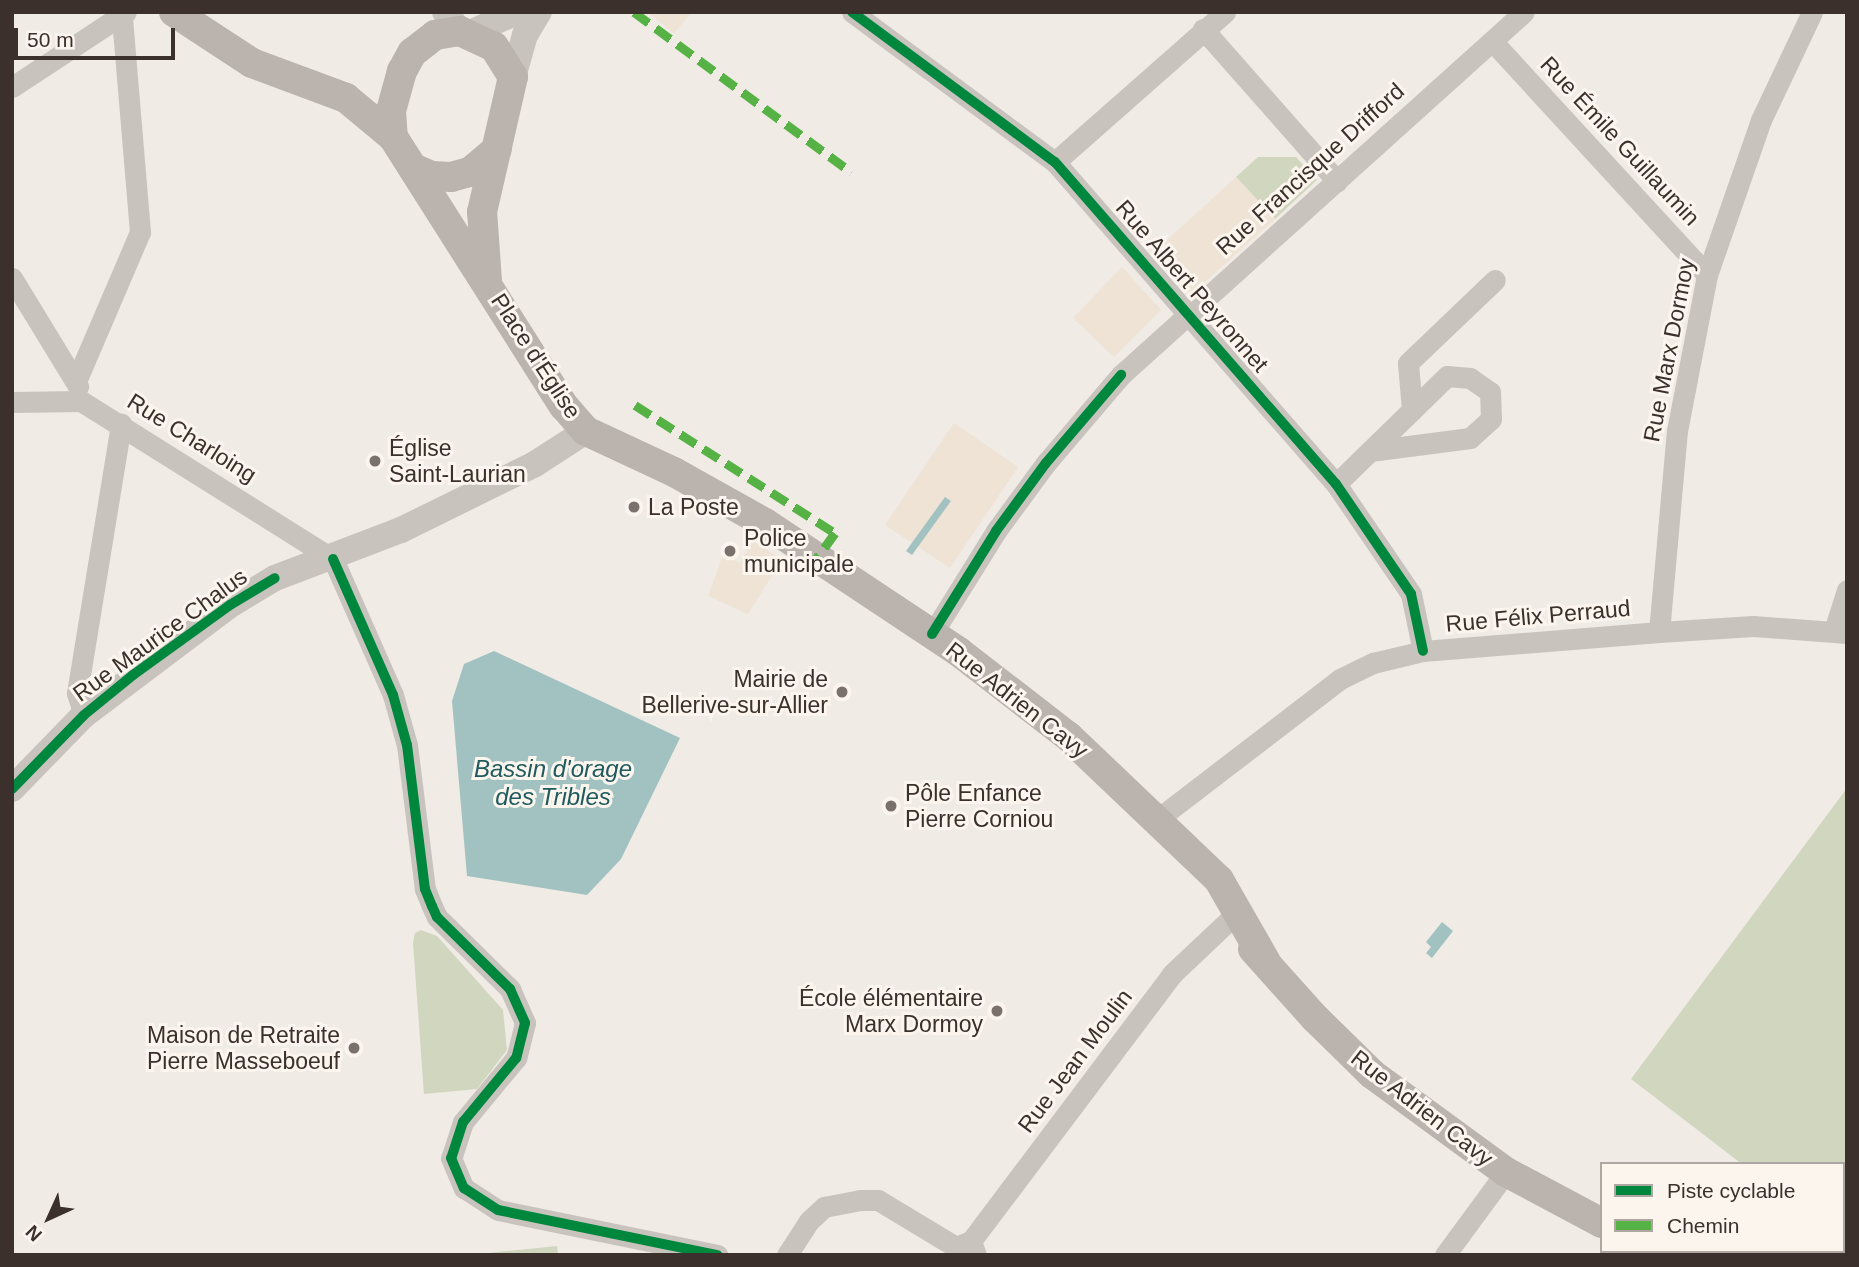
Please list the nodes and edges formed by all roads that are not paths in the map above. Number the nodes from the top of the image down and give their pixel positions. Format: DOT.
graph roads {
  1 [pos="174,12"];
  2 [pos="517,12"];
  3 [pos="539,12"];
  4 [pos="852,12"];
  5 [pos="1225,12"];
  6 [pos="1524,12"];
  7 [pos="1812,12"];
  8 [pos="124,15"];
  9 [pos="459,26"];
  10 [pos="1203,29"];
  11 [pos="1493,42"];
  12 [pos="513,77"];
  13 [pos="12,87"];
  14 [pos="393,137"];
  15 [pos="497,149"];
  16 [pos="1055,162"];
  17 [pos="413,168"];
  18 [pos="1337,181"];
  19 [pos="1707,275"];
  20 [pos="12,278"];
  21 [pos="1495,280"];
  22 [pos="487,281"];
  23 [pos="1189,313"];
  24 [pos="79,390"];
  25 [pos="12,402"];
  26 [pos="1412,410"];
  27 [pos="121,424"];
  28 [pos="586,431"];
  29 [pos="1370,451"];
  30 [pos="689,481"];
  31 [pos="1336,484"];
  32 [pos="333,559"];
  33 [pos="1847,590"];
  34 [pos="1659,632"];
  35 [pos="1840,632"];
  36 [pos="932,634"];
  37 [pos="1423,651"];
  38 [pos="84,715"];
  39 [pos="12,789"];
  40 [pos="1159,818"];
  41 [pos="1233,916"];
  42 [pos="1506,1172"];
  43 [pos="1600,1222"];
  44 [pos="974,1248"];
  45 [pos="717,1255"];
  46 [pos="787,1255"];
  47 [pos="1445,1255"];
  1 -- 14 [label="main road"];
  2 -- 9 [label="street"];
  3 -- 12 [label="street"];
  4 -- 16 [label="street, Rue Albert Peyronnet"];
  5 -- 10 [label="street"];
  6 -- 11 [label="street, Rue Francisque Drifford"];
  7 -- 19 [label="street, Rue Marx Dormoy"];
  8 -- 13 [label="street"];
  8 -- 24 [label="street"];
  9 -- 12 [label="main road"];
  9 -- 14 [label="main road"];
  10 -- 16 [label="street"];
  10 -- 18 [label="street"];
  11 -- 18 [label="street, Rue Francisque Drifford"];
  11 -- 19 [label="street, Rue Émile Guillaumin"];
  12 -- 15 [label="main road"];
  14 -- 17 [label="main road"];
  15 -- 17 [label="main road"];
  15 -- 22 [label="main road"];
  16 -- 23 [label="street, Rue Albert Peyronnet"];
  17 -- 22 [label="main road, Place d'Église"];
  18 -- 23 [label="street, Rue Francisque Drifford"];
  19 -- 34 [label="street, Rue Marx Dormoy"];
  20 -- 24 [label="street"];
  21 -- 26 [label="street"];
  22 -- 28 [label="main road, Place d'Église"];
  23 -- 31 [label="street, Rue Albert Peyronnet"];
  23 -- 36 [label="street, Rue Francisque Drifford"];
  24 -- 25 [label="street"];
  24 -- 27 [label="street, Rue Charloing"];
  26 -- 29 [label="street"];
  26 -- 29 [label="street"];
  27 -- 32 [label="street, Rue Charloing"];
  27 -- 38 [label="street"];
  28 -- 30 [label="main road, Place d'Église"];
  28 -- 32 [label="street, Place d'Église"];
  29 -- 31 [label="street"];
  30 -- 36 [label="main road, Rue Adrien Cavy"];
  31 -- 37 [label="street, Rue Albert Peyronnet"];
  32 -- 38 [label="street, Rue Maurice Chalus"];
  32 -- 45 [label="street"];
  33 -- 35 [label="street"];
  34 -- 35 [label="street, Rue Félix Perraud"];
  34 -- 37 [label="street, Rue Félix Perraud"];
  36 -- 40 [label="main road, Rue Adrien Cavy"];
  37 -- 40 [label="street, Rue Félix Perraud"];
  38 -- 39 [label="street, Rue Maurice Chalus"];
  40 -- 41 [label="main road, Rue Adrien Cavy"];
  41 -- 42 [label="main road, Rue Adrien Cavy"];
  41 -- 44 [label="street, Rue Jean Moulin"];
  42 -- 43 [label="main road, Rue Adrien Cavy"];
  42 -- 47 [label="street"];
  44 -- 46 [label="street"];
}
